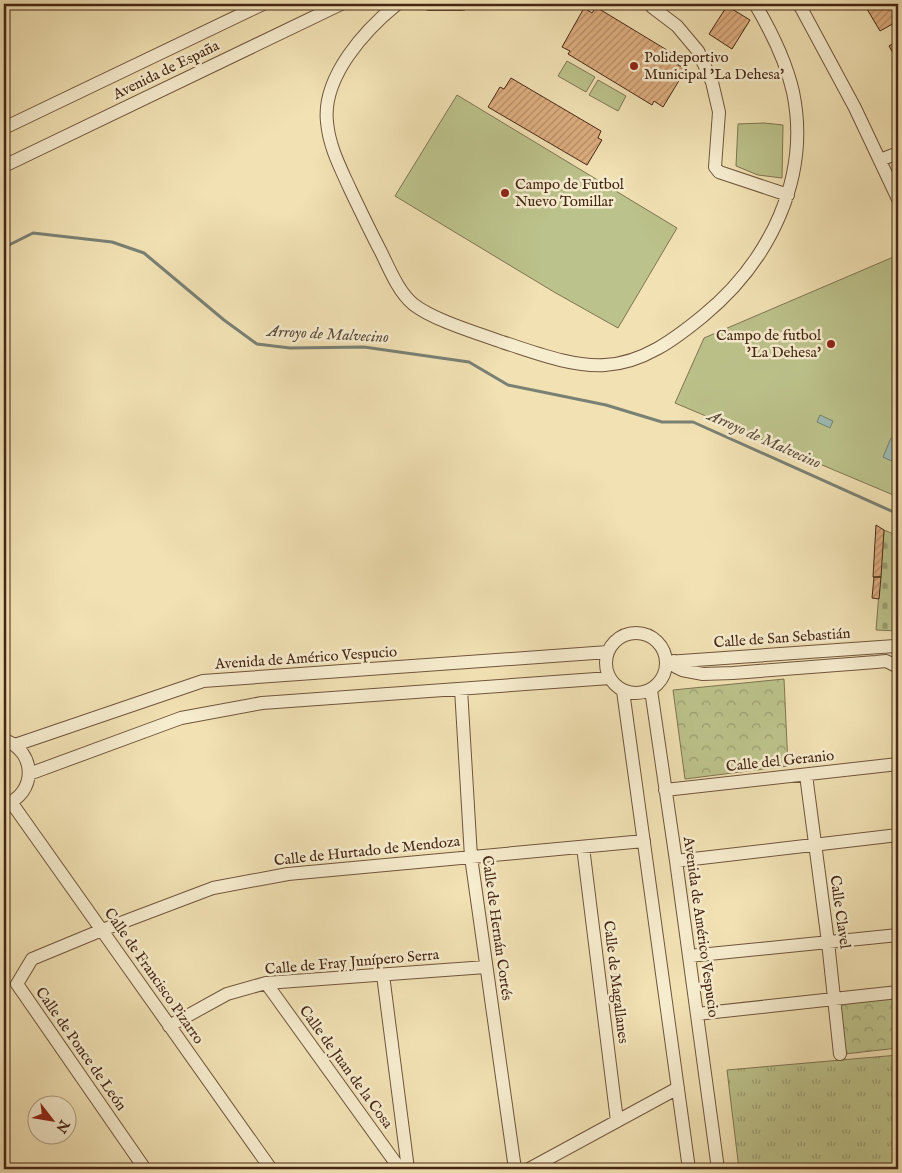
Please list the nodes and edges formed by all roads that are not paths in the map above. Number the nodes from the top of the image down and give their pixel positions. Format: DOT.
graph roads {
  1 [pos="263,4"];
  2 [pos="341,4"];
  3 [pos="397,4"];
  4 [pos="429,4"];
  5 [pos="462,4"];
  6 [pos="655,4"];
  7 [pos="754,4"];
  8 [pos="799,4"];
  9 [pos="4,128"];
  10 [pos="898,152"];
  11 [pos="880,160"];
  12 [pos="4,166"];
  13 [pos="788,195"];
  14 [pos="898,199"];
  15 [pos="898,648"];
  16 [pos="608,652"];
  17 [pos="670,661"];
  18 [pos="898,666"];
  19 [pos="610,678"];
  20 [pos="461,689"];
  21 [pos="623,690"];
  22 [pos="650,690"];
  23 [pos="10,742"];
  24 [pos="898,764"];
  25 [pos="29,774"];
  26 [pos="806,774"];
  27 [pos="665,790"];
  28 [pos="7,804"];
  29 [pos="898,835"];
  30 [pos="644,841"];
  31 [pos="814,845"];
  32 [pos="583,847"];
  33 [pos="471,857"];
  34 [pos="676,861"];
  35 [pos="102,930"];
  36 [pos="898,935"];
  37 [pos="828,942"];
  38 [pos="689,956"];
  39 [pos="486,968"];
  40 [pos="382,975"];
  41 [pos="266,983"];
  42 [pos="898,992"];
  43 [pos="835,999"];
  44 [pos="697,1014"];
  45 [pos="169,1026"];
  46 [pos="840,1054"];
  47 [pos="678,1088"];
  48 [pos="617,1121"];
  49 [pos="144,1169"];
  50 [pos="271,1169"];
  51 [pos="400,1169"];
  52 [pos="408,1169"];
  53 [pos="515,1169"];
  54 [pos="529,1169"];
  55 [pos="689,1169"];
  56 [pos="718,1169"];
  1 -- 9 [label="street, Avenida de España"];
  2 -- 12 [label="street, Avenida de España"];
  3 -- 13 [label="street"];
  4 -- 5 [label="street"];
  6 -- 13 [label="street"];
  7 -- 13 [label="street"];
  8 -- 11 [label="street"];
  10 -- 11 [label="street"];
  11 -- 14 [label="street"];
  15 -- 17 [label="street, Calle de San Sebastián"];
  16 -- 17 [label="street"];
  16 -- 19 [label="street"];
  16 -- 23 [label="street, Avenida de Américo Vespucio"];
  17 -- 18 [label="street"];
  17 -- 22 [label="street"];
  19 -- 20 [label="street"];
  19 -- 21 [label="street"];
  20 -- 25 [label="street"];
  20 -- 33 [label="street, Calle de Hernán Cortés"];
  21 -- 22 [label="street"];
  21 -- 30 [label="street"];
  22 -- 27 [label="street, Avenida de Américo Vespucio"];
  23 -- 25 [label="street"];
  24 -- 26 [label="street, Calle del Geranio"];
  25 -- 28 [label="street"];
  26 -- 27 [label="street, Calle del Geranio"];
  26 -- 31 [label="street, Calle Clavel"];
  27 -- 34 [label="street, Avenida de Américo Vespucio"];
  28 -- 35 [label="street, Calle de Francisco Pizarro"];
  29 -- 31 [label="street"];
  30 -- 32 [label="street, Calle de Hurtado de Mendoza"];
  30 -- 47 [label="street"];
  31 -- 34 [label="street"];
  31 -- 37 [label="street, Calle Clavel"];
  32 -- 33 [label="street, Calle de Hurtado de Mendoza"];
  32 -- 48 [label="street, Calle de Magallanes"];
  33 -- 35 [label="street, Calle de Hurtado de Mendoza"];
  33 -- 39 [label="street, Calle de Hernán Cortés"];
  34 -- 38 [label="street, Avenida de Américo Vespucio"];
  35 -- 45 [label="street, Calle de Francisco Pizarro"];
  35 -- 49 [label="street, Calle de Ponce de León"];
  36 -- 37 [label="street"];
  37 -- 38 [label="street"];
  37 -- 43 [label="street, Calle Clavel"];
  38 -- 44 [label="street, Avenida de Américo Vespucio"];
  39 -- 40 [label="street, Calle de Fray Junípero Serra"];
  39 -- 53 [label="street, Calle de Hernán Cortés"];
  40 -- 41 [label="street, Calle de Fray Junípero Serra"];
  40 -- 52 [label="street"];
  41 -- 45 [label="street, Calle de Fray Junípero Serra"];
  41 -- 51 [label="street, Calle de Juan de la Cosa"];
  42 -- 43 [label="street"];
  43 -- 44 [label="street"];
  43 -- 46 [label="street, Calle Clavel"];
  44 -- 56 [label="street, Avenida de Américo Vespucio"];
  45 -- 50 [label="street, Calle de Francisco Pizarro"];
  47 -- 48 [label="street"];
  47 -- 55 [label="street"];
  48 -- 54 [label="street"];
}
